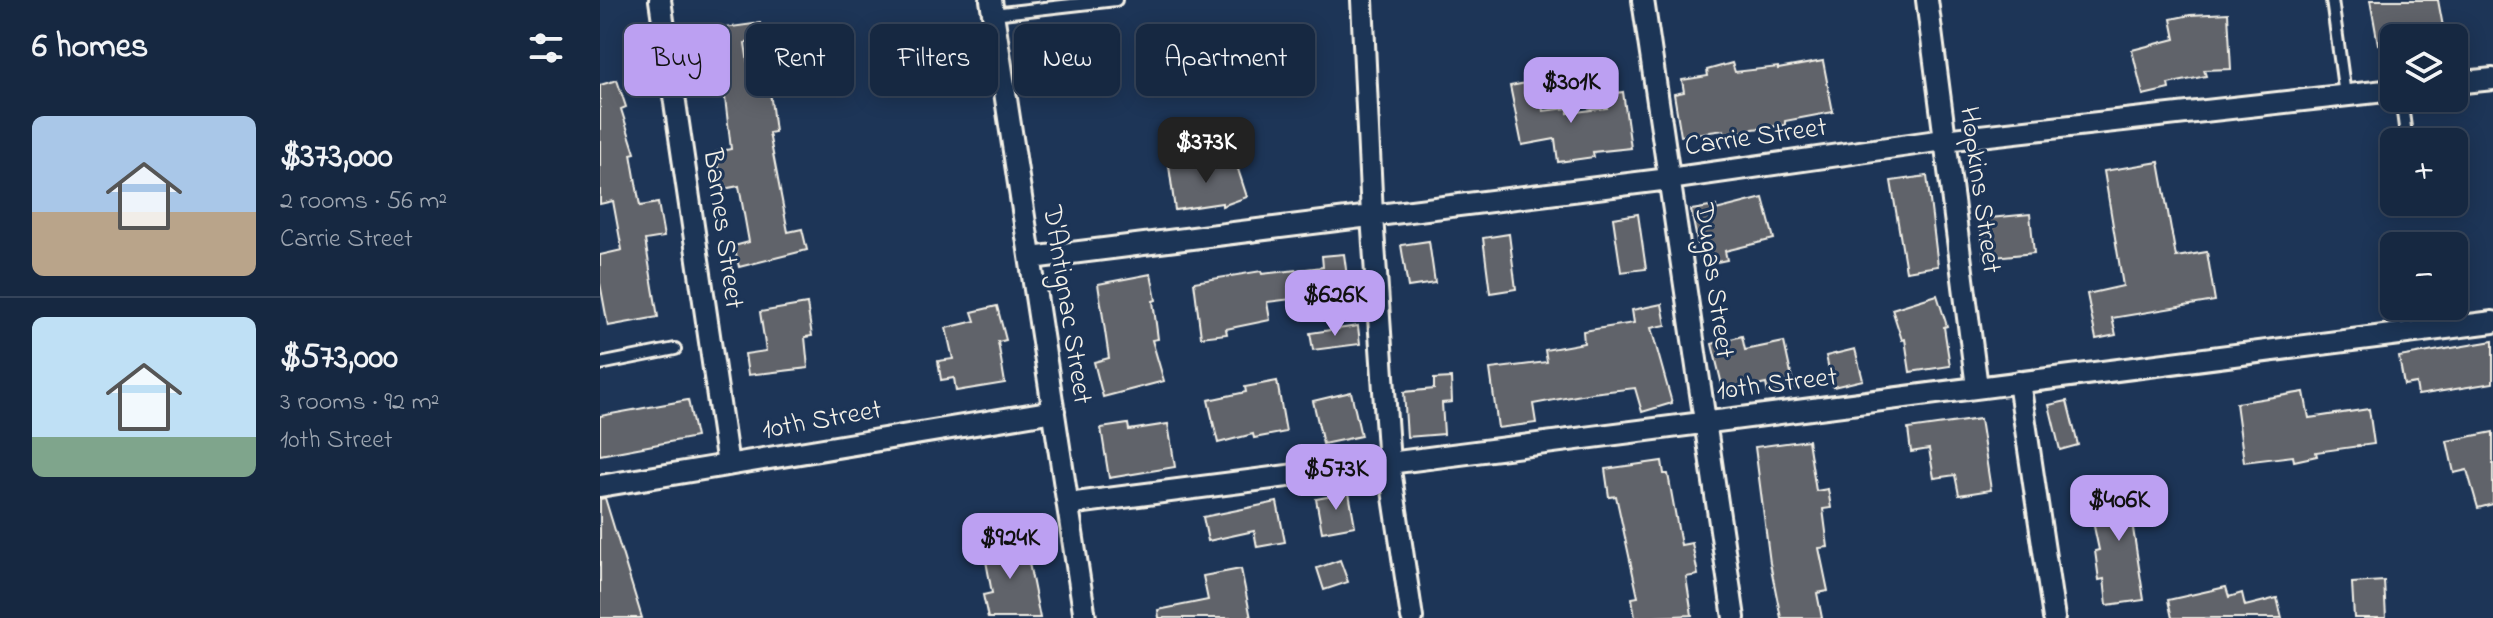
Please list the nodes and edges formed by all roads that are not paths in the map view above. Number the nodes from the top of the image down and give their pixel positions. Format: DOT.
graph roads {
  1 [pos="660,0"];
  2 [pos="1116,0"];
  3 [pos="1362,0"];
  4 [pos="1643,0"];
  5 [pos="1927,0"];
  6 [pos="2332,0"];
  7 [pos="992,7"];
  8 [pos="2493,79"];
  9 [pos="2468,82"];
  10 [pos="2380,91"];
  11 [pos="2345,95"];
  12 [pos="1944,140"];
  13 [pos="1669,179"];
  14 [pos="1372,216"];
  15 [pos="1031,258"];
  16 [pos="2493,322"];
  17 [pos="675,349"];
  18 [pos="600,364"];
  19 [pos="2019,382"];
  20 [pos="1977,387"];
  21 [pos="1054,411"];
  22 [pos="1706,423"];
  23 [pos="1389,463"];
  24 [pos="728,465"];
  25 [pos="600,486"];
  26 [pos="1068,504"];
  27 [pos="1085,618"];
  28 [pos="1412,618"];
  29 [pos="1734,618"];
  30 [pos="2054,618"];
  1 -- 24 [label="street, Barnes Street"];
  2 -- 7 [label="lane"];
  3 -- 14 [label="street"];
  4 -- 13 [label="street, Dugas Street"];
  5 -- 12 [label="street, Hopkins Street"];
  6 -- 11 [label="lane"];
  7 -- 15 [label="street, D'Antignac Street"];
  8 -- 9 [label="street"];
  10 -- 11 [label="street, Carrie Street"];
  11 -- 12 [label="street, Carrie Street"];
  12 -- 13 [label="street, Carrie Street"];
  12 -- 20 [label="street, Hopkins Street"];
  13 -- 14 [label="street, Carrie Street"];
  13 -- 22 [label="street, Dugas Street"];
  14 -- 15 [label="street, Carrie Street"];
  14 -- 23 [label="street"];
  15 -- 21 [label="street, D'Antignac Street"];
  16 -- 19 [label="street, 10th Street"];
  17 -- 18 [label="lane"];
  19 -- 20 [label="street, 10th Street"];
  19 -- 30 [label="street"];
  20 -- 22 [label="street, 10th Street"];
  21 -- 24 [label="street, 10th Street"];
  21 -- 26 [label="street, D'Antignac Street"];
  22 -- 23 [label="street, 10th Street"];
  22 -- 29 [label="street, Dugas Street"];
  23 -- 26 [label="street, 10th Street"];
  23 -- 28 [label="street"];
  24 -- 25 [label="street, 10th Street"];
  26 -- 27 [label="street, D'Antignac Street"];
}
